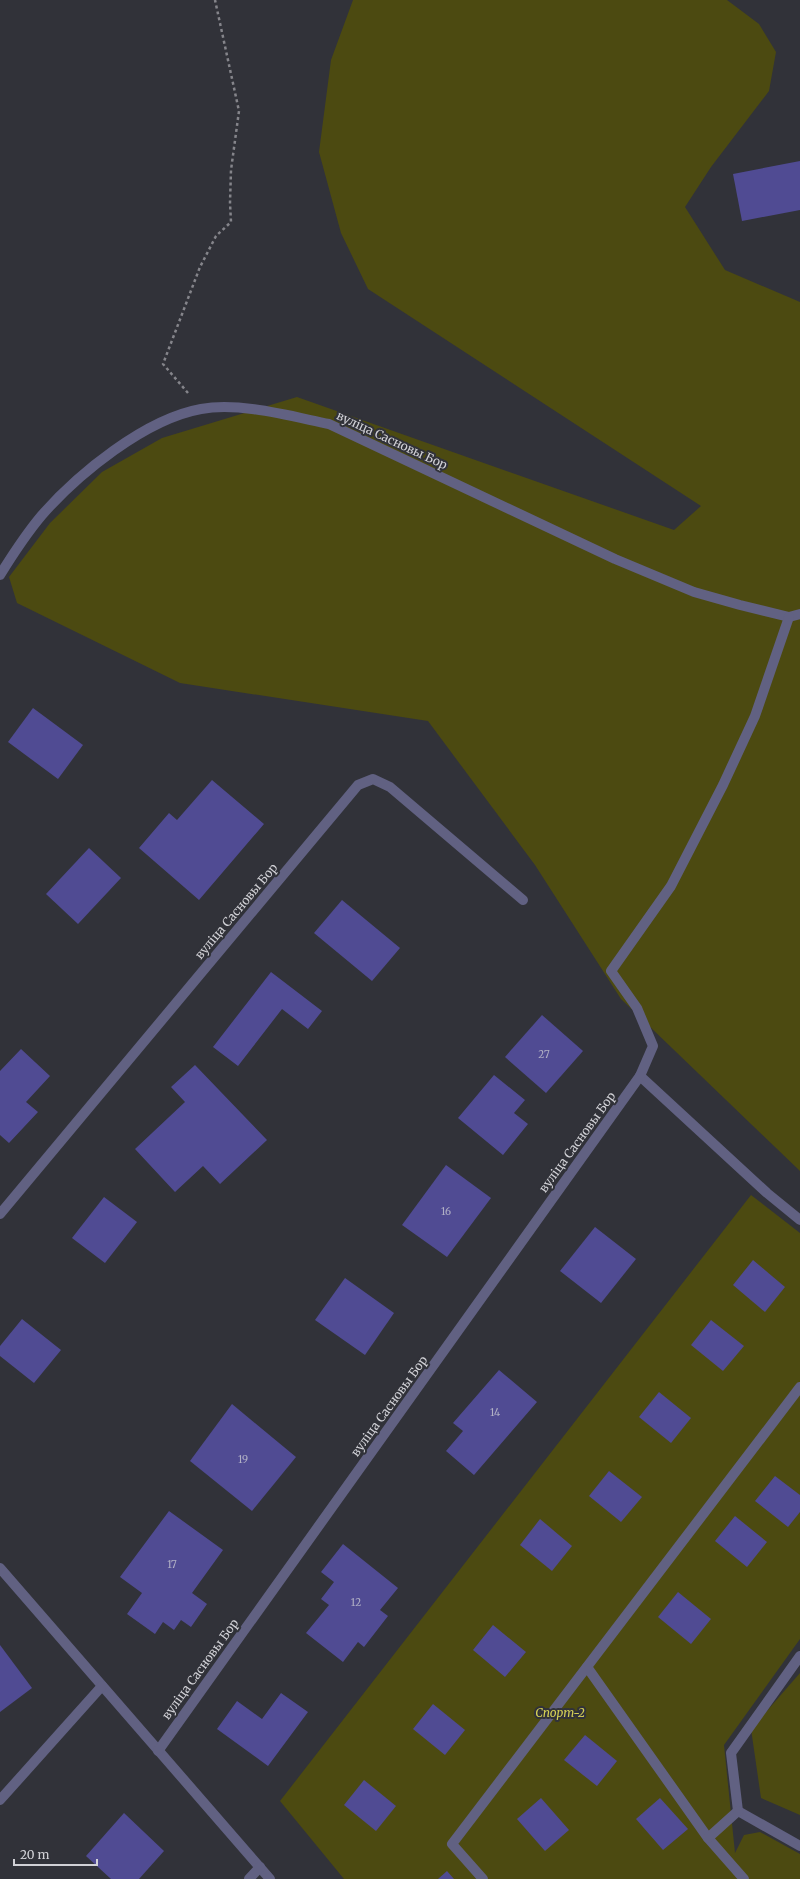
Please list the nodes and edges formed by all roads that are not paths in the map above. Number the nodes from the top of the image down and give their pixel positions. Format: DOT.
graph roads {
  1 [pos="0,575"];
  2 [pos="800,614"];
  3 [pos="789,616"];
  4 [pos="523,900"];
  5 [pos="640,1076"];
  6 [pos="0,1214"];
  7 [pos="800,1220"];
  8 [pos="800,1387"];
  9 [pos="0,1568"];
  10 [pos="800,1656"];
  11 [pos="588,1667"];
  12 [pos="102,1686"];
  13 [pos="158,1751"];
  14 [pos="0,1800"];
  15 [pos="738,1811"];
  16 [pos="708,1838"];
  17 [pos="800,1846"];
  18 [pos="260,1867"];
  19 [pos="249,1879"];
  20 [pos="270,1879"];
  21 [pos="483,1879"];
  22 [pos="744,1879"];
  1 -- 3 [label="street, вуліца Сасновы Бор"];
  2 -- 3 [label="street"];
  3 -- 5 [label="street, вуліца Сасновы Бор"];
  4 -- 6 [label="street, вуліца Сасновы Бор"];
  5 -- 7 [label="street"];
  5 -- 13 [label="street, вуліца Сасновы Бор"];
  8 -- 11 [label="street"];
  9 -- 12 [label="street"];
  10 -- 15 [label="street"];
  11 -- 16 [label="street"];
  11 -- 21 [label="street"];
  12 -- 13 [label="street"];
  12 -- 14 [label="street"];
  13 -- 18 [label="street"];
  15 -- 16 [label="street"];
  15 -- 17 [label="street"];
  16 -- 22 [label="street"];
  18 -- 19 [label="street"];
  18 -- 20 [label="street"];
}
